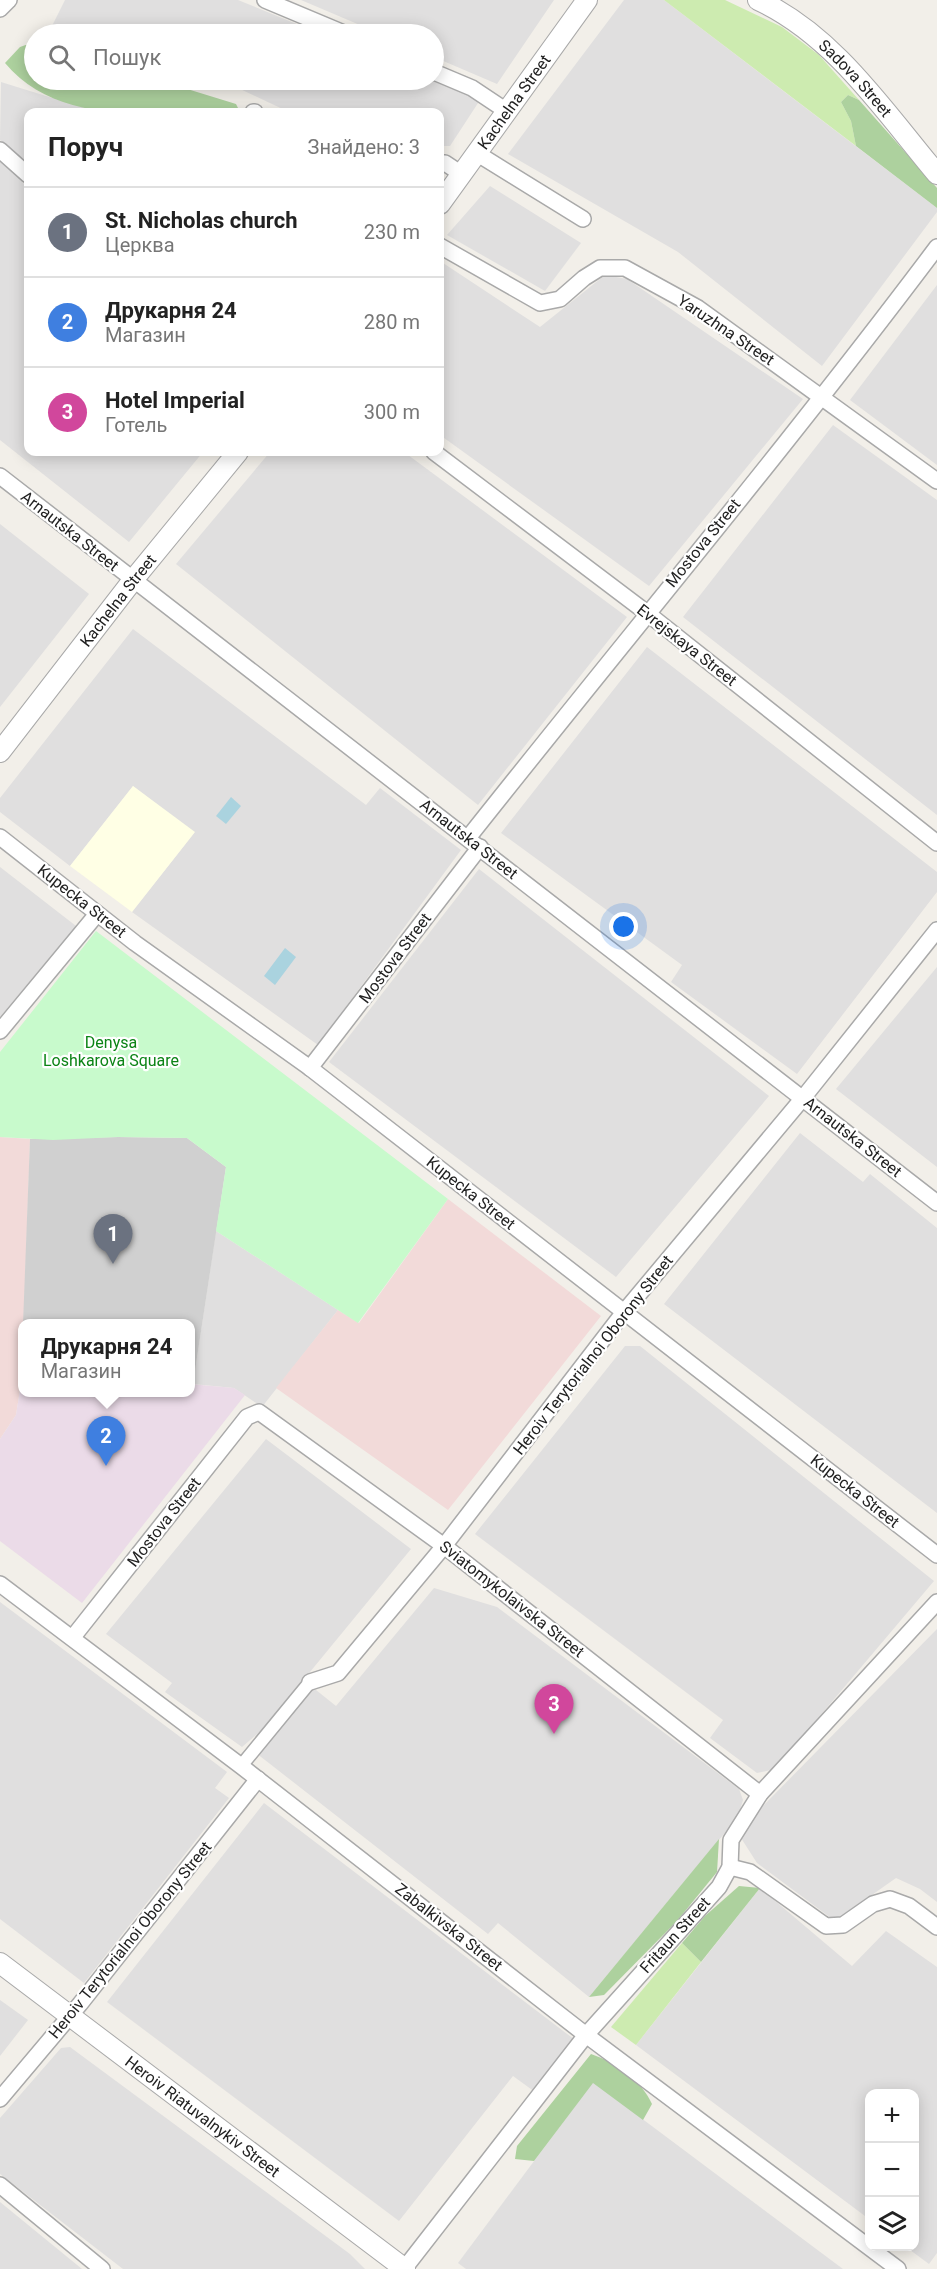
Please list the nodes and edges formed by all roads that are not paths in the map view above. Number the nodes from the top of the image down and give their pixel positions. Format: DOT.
graph roads {
  1 [pos="9,0"];
  2 [pos="265,0"];
  3 [pos="587,0"];
  4 [pos="758,0"];
  5 [pos="0,9"];
  6 [pos="322,24"];
  7 [pos="444,76"];
  8 [pos="508,112"];
  9 [pos="0,150"];
  10 [pos="478,154"];
  11 [pos="444,163"];
  12 [pos="24,171"];
  13 [pos="937,174"];
  14 [pos="463,175"];
  15 [pos="444,199"];
  16 [pos="583,219"];
  17 [pos="937,247"];
  18 [pos="444,248"];
  19 [pos="824,398"];
  20 [pos="235,456"];
  21 [pos="439,456"];
  22 [pos="0,476"];
  23 [pos="937,481"];
  24 [pos="133,580"];
  25 [pos="646,613"];
  26 [pos="0,752"];
  27 [pos="0,837"];
  28 [pos="474,843"];
  29 [pos="937,843"];
  30 [pos="97,914"];
  31 [pos="937,930"];
  32 [pos="0,1031"];
  33 [pos="310,1068"];
  34 [pos="802,1098"];
  35 [pos="937,1203"];
  36 [pos="624,1312"];
  37 [pos="259,1412"];
  38 [pos="444,1546"];
  39 [pos="937,1555"];
  40 [pos="0,1584"];
  41 [pos="937,1602"];
  42 [pos="74,1637"];
  43 [pos="310,1682"];
  44 [pos="240,1766"];
  45 [pos="258,1779"];
  46 [pos="760,1794"];
  47 [pos="730,1867"];
  48 [pos="937,1927"];
  49 [pos="0,1963"];
  50 [pos="70,2016"];
  51 [pos="586,2035"];
  52 [pos="0,2099"];
  53 [pos="0,2185"];
  54 [pos="102,2269"];
  55 [pos="404,2269"];
  56 [pos="898,2269"];
  1 -- 5 [label="street"];
  2 -- 6 [label="street"];
  3 -- 8 [label="street, Kachelna Street"];
  4 -- 13 [label="street, Sadova Street"];
  7 -- 8 [label="street"];
  8 -- 10 [label="street, Kachelna Street"];
  9 -- 12 [label="street"];
  10 -- 14 [label="street, Kachelna Street"];
  10 -- 16 [label="street"];
  11 -- 14 [label="street"];
  14 -- 15 [label="street, Kachelna Street"];
  17 -- 19 [label="street, Mostova Street"];
  18 -- 19 [label="street, Yaruzhna Street"];
  19 -- 23 [label="street, Yaruzhna Street"];
  19 -- 25 [label="street, Mostova Street"];
  20 -- 24 [label="street, Kachelna Street"];
  21 -- 25 [label="street, Evrejskaya Street"];
  22 -- 24 [label="street, Arnautska Street"];
  24 -- 26 [label="street, Kachelna Street"];
  24 -- 28 [label="street, Arnautska Street"];
  25 -- 28 [label="street, Mostova Street"];
  25 -- 29 [label="street, Evrejskaya Street"];
  27 -- 30 [label="street, Kupecka Street"];
  28 -- 33 [label="street, Mostova Street"];
  28 -- 34 [label="street, Arnautska Street"];
  30 -- 32 [label="street"];
  30 -- 33 [label="street, Kupecka Street"];
  31 -- 34 [label="street, Heroiv Terytorialnoi Oborony Street"];
  33 -- 36 [label="street, Kupecka Street"];
  34 -- 35 [label="street, Arnautska Street"];
  34 -- 36 [label="street, Heroiv Terytorialnoi Oborony Street"];
  36 -- 38 [label="street, Heroiv Terytorialnoi Oborony Street"];
  36 -- 39 [label="street, Kupecka Street"];
  37 -- 38 [label="street, Sviatomykolaivska Street"];
  37 -- 42 [label="street, Mostova Street"];
  38 -- 43 [label="street, Heroiv Terytorialnoi Oborony Street"];
  38 -- 46 [label="street, Sviatomykolaivska Street"];
  40 -- 42 [label="street, Zabalkivska Street"];
  41 -- 46 [label="street, Fritaun Street"];
  42 -- 44 [label="street, Zabalkivska Street"];
  43 -- 44 [label="street, Heroiv Terytorialnoi Oborony Street"];
  44 -- 45 [label="street, Zabalkivska Street"];
  45 -- 50 [label="street, Heroiv Terytorialnoi Oborony Street"];
  45 -- 51 [label="street, Zabalkivska Street"];
  46 -- 47 [label="street, Fritaun Street"];
  47 -- 48 [label="street"];
  47 -- 51 [label="street, Fritaun Street"];
  49 -- 50 [label="street, Heroiv Riatuvalnykiv Street"];
  50 -- 52 [label="street, Heroiv Terytorialnoi Oborony Street"];
  50 -- 55 [label="street, Heroiv Riatuvalnykiv Street"];
  51 -- 55 [label="street, Fritaun Street"];
  51 -- 56 [label="street, Zabalkivska Street"];
  53 -- 54 [label="street"];
}
